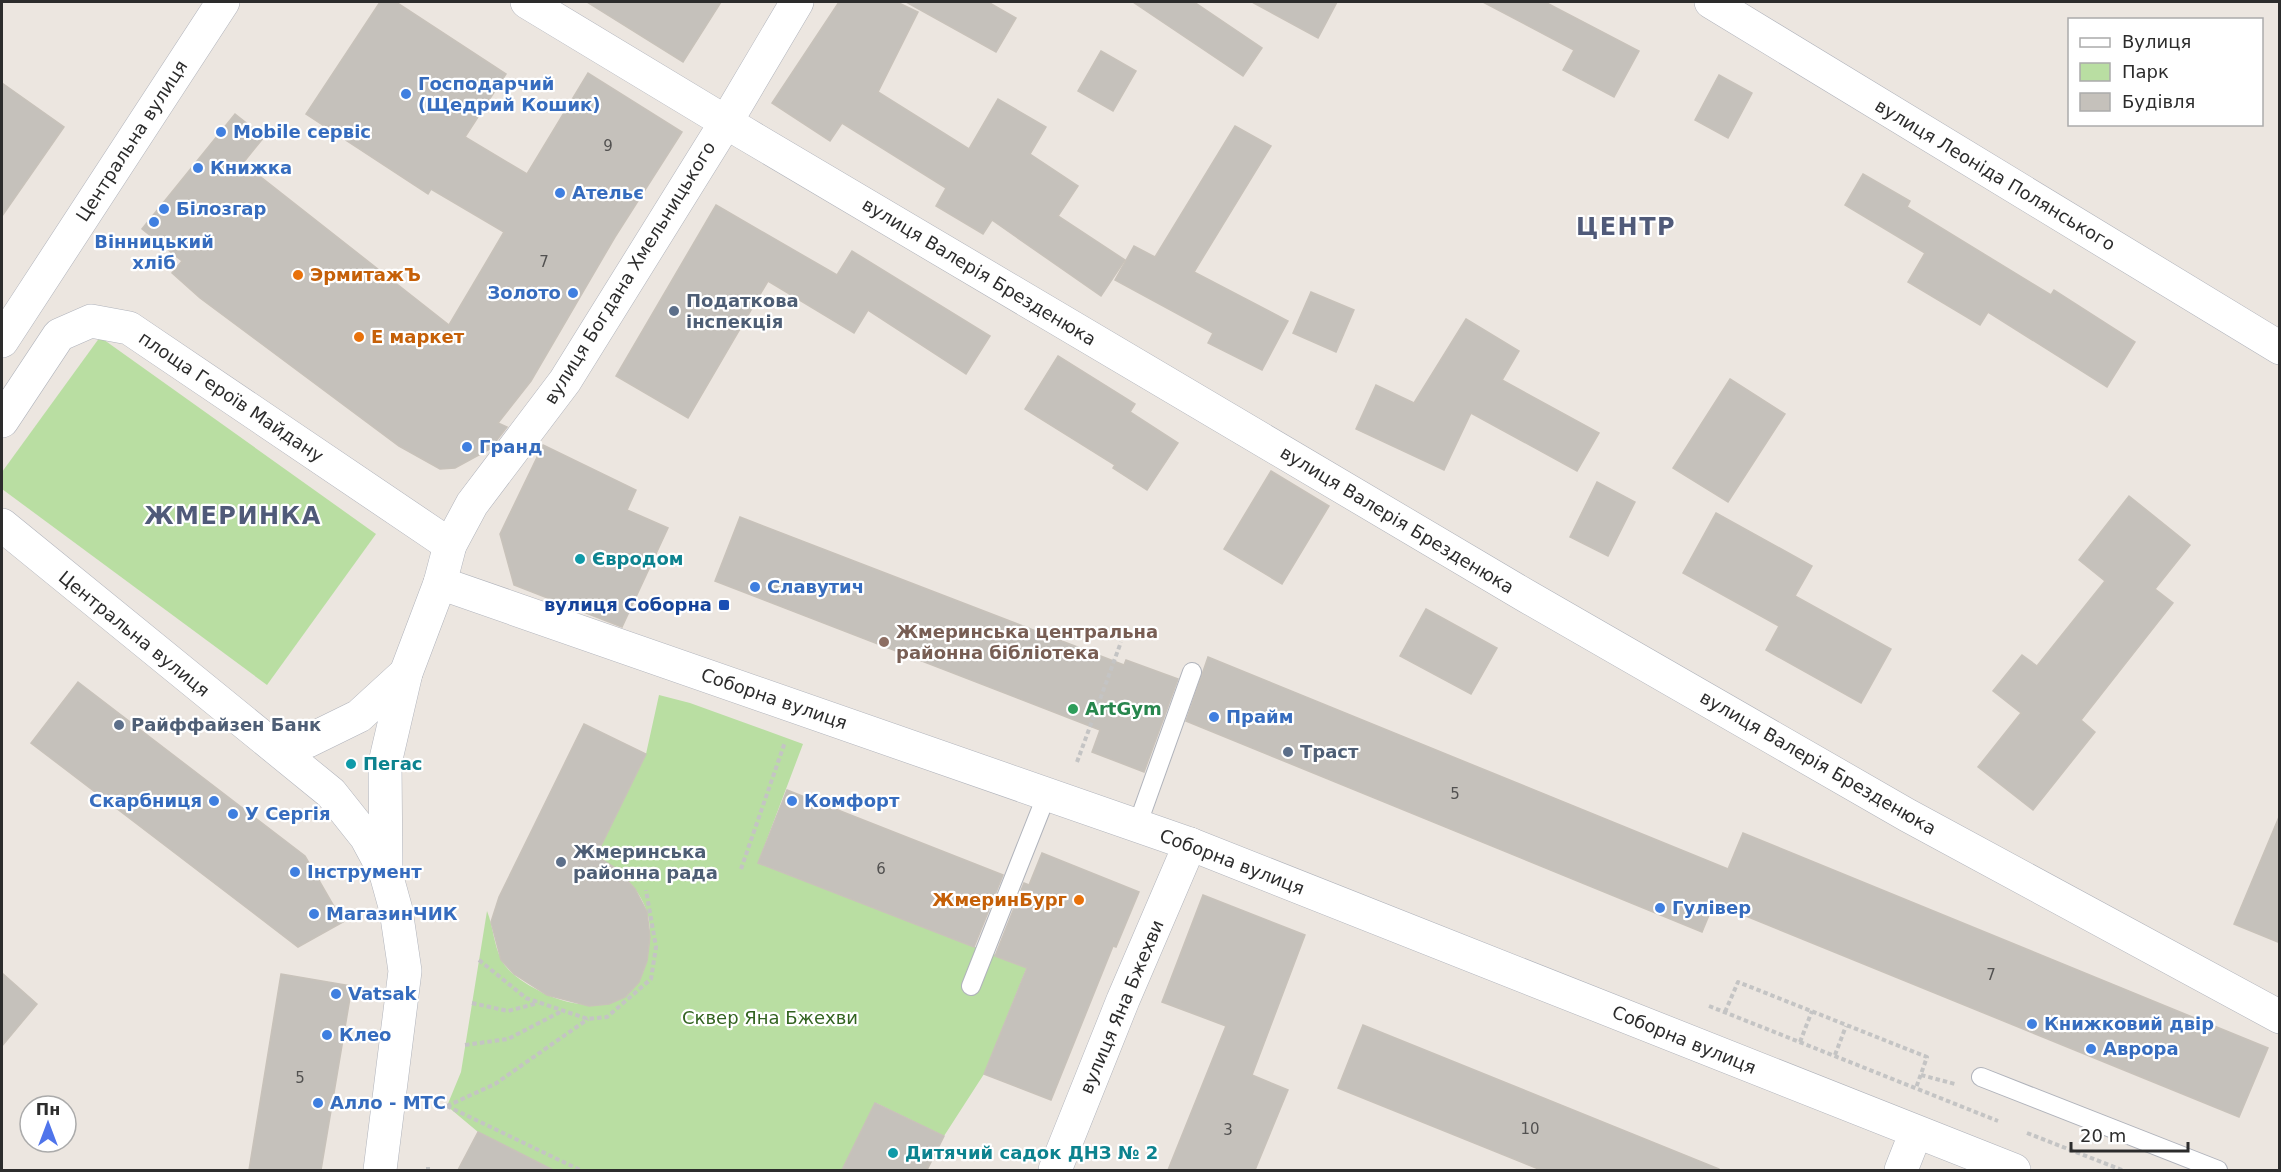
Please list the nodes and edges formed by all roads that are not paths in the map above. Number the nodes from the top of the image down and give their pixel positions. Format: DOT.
graph roads {
  1 [pos="223,2"];
  2 [pos="527,2"];
  3 [pos="797,2"];
  4 [pos="1711,2"];
  5 [pos="726,122"];
  6 [pos="2,342"];
  7 [pos="2280,348"];
  8 [pos="2,421"];
  9 [pos="2,525"];
  10 [pos="450,544"];
  11 [pos="440,583"];
  12 [pos="1192,672"];
  13 [pos="406,673"];
  14 [pos="273,743"];
  15 [pos="1047,795"];
  16 [pos="1137,826"];
  17 [pos="1190,844"];
  18 [pos="386,874"];
  19 [pos="971,986"];
  20 [pos="2280,1017"];
  21 [pos="1982,1077"];
  22 [pos="1916,1132"];
  23 [pos="380,1170"];
  24 [pos="1055,1170"];
  25 [pos="1901,1170"];
  26 [pos="2014,1170"];
  27 [pos="2218,1170"];
  1 -- 6 [label="street, Центральна вулиця"];
  2 -- 5 [label="street, вулиця Валерія Брезденюка"];
  3 -- 5 [label="street, вулиця Богдана Хмельницького"];
  4 -- 7 [label="street, вулиця Леоніда Полянського"];
  5 -- 10 [label="street, вулиця Богдана Хмельницького"];
  5 -- 20 [label="street, вулиця Валерія Брезденюка"];
  8 -- 10 [label="street, площа Героїв Майдану"];
  9 -- 14 [label="street, Центральна вулиця"];
  10 -- 11 [label="street, вулиця Богдана Хмельницького"];
  11 -- 13 [label="street, вулиця Богдана Хмельницького"];
  11 -- 15 [label="street, Соборна вулиця"];
  12 -- 16 [label="lane"];
  13 -- 14 [label="street"];
  13 -- 18 [label="street, вулиця Богдана Хмельницького"];
  14 -- 18 [label="street, Центральна вулиця"];
  15 -- 16 [label="street, Соборна вулиця"];
  15 -- 19 [label="lane"];
  16 -- 17 [label="street, Соборна вулиця"];
  17 -- 22 [label="street, Соборна вулиця"];
  17 -- 24 [label="street, вулиця Яна Бжехви"];
  18 -- 23 [label="street, вулиця Богдана Хмельницького"];
  21 -- 27 [label="lane"];
  22 -- 25 [label="street"];
  22 -- 26 [label="street, Соборна вулиця"];
}
